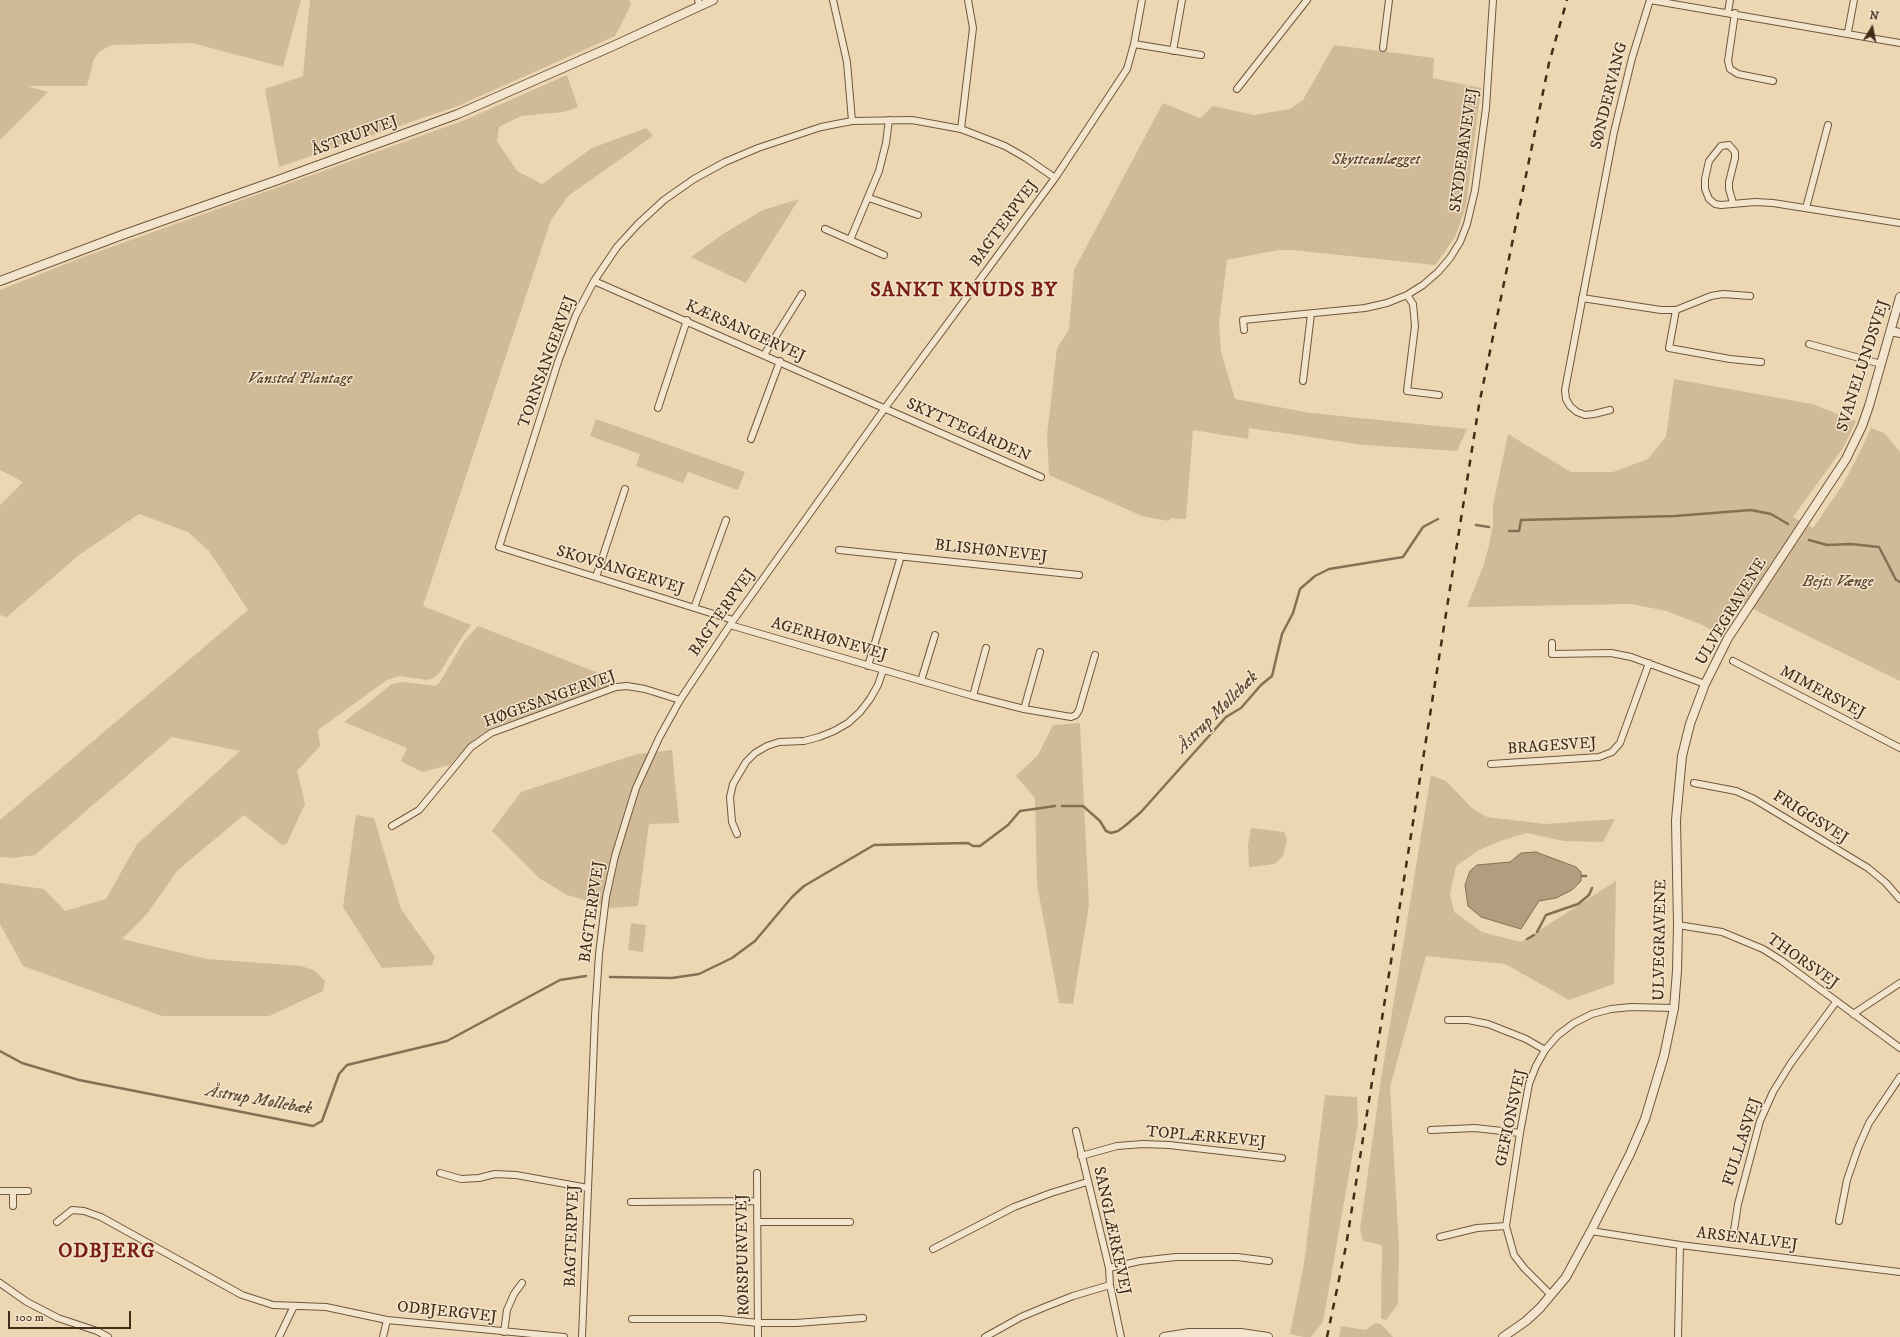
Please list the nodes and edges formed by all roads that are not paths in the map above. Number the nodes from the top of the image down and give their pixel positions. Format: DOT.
graph roads {
  1 [pos="712,0"];
  2 [pos="833,0"];
  3 [pos="968,0"];
  4 [pos="1142,0"];
  5 [pos="1182,0"];
  6 [pos="1307,0"];
  7 [pos="1389,0"];
  8 [pos="1493,0"];
  9 [pos="1730,0"];
  10 [pos="1854,0"];
  11 [pos="699,3"];
  12 [pos="1728,12"];
  13 [pos="1735,13"];
  14 [pos="1848,32"];
  15 [pos="1900,43"];
  16 [pos="1134,44"];
  17 [pos="1383,48"];
  18 [pos="1173,51"];
  19 [pos="1201,55"];
  20 [pos="1773,81"];
  21 [pos="1237,89"];
  22 [pos="889,120"];
  23 [pos="852,121"];
  24 [pos="1828,125"];
  25 [pos="961,129"];
  26 [pos="1055,178"];
  27 [pos="869,198"];
  28 [pos="1733,203"];
  29 [pos="1806,208"];
  30 [pos="918,215"];
  31 [pos="1900,223"];
  32 [pos="825,229"];
  33 [pos="850,240"];
  34 [pos="884,255"];
  35 [pos="0,281"];
  36 [pos="594,281"];
  37 [pos="802,294"];
  38 [pos="1407,295"];
  39 [pos="1750,296"];
  40 [pos="1900,297"];
  41 [pos="1582,298"];
  42 [pos="1676,310"];
  43 [pos="1311,314"];
  44 [pos="686,320"];
  45 [pos="1244,330"];
  46 [pos="1891,331"];
  47 [pos="1900,333"];
  48 [pos="1809,344"];
  49 [pos="764,355"];
  50 [pos="780,361"];
  51 [pos="1760,362"];
  52 [pos="1881,364"];
  53 [pos="1303,381"];
  54 [pos="1438,395"];
  55 [pos="658,408"];
  56 [pos="885,408"];
  57 [pos="1610,410"];
  58 [pos="751,439"];
  59 [pos="1041,477"];
  60 [pos="625,489"];
  61 [pos="726,520"];
  62 [pos="1803,525"];
  63 [pos="499,547"];
  64 [pos="839,550"];
  65 [pos="901,556"];
  66 [pos="1079,575"];
  67 [pos="596,577"];
  68 [pos="694,608"];
  69 [pos="731,623"];
  70 [pos="935,635"];
  71 [pos="1552,643"];
  72 [pos="986,648"];
  73 [pos="1040,652"];
  74 [pos="1095,655"];
  75 [pos="1732,661"];
  76 [pos="1649,663"];
  77 [pos="868,666"];
  78 [pos="883,670"];
  79 [pos="921,681"];
  80 [pos="1705,684"];
  81 [pos="973,696"];
  82 [pos="680,700"];
  83 [pos="1024,709"];
  84 [pos="1900,748"];
  85 [pos="1491,764"];
  86 [pos="1694,782"];
  87 [pos="392,826"];
  88 [pos="737,834"];
  89 [pos="1900,899"];
  90 [pos="1678,924"];
  91 [pos="1900,983"];
  92 [pos="1836,1002"];
  93 [pos="1674,1008"];
  94 [pos="1853,1014"];
  95 [pos="1448,1020"];
  96 [pos="1900,1048"];
  97 [pos="1545,1050"];
  98 [pos="1900,1077"];
  99 [pos="1431,1130"];
  100 [pos="1076,1131"];
  101 [pos="1520,1133"];
  102 [pos="1081,1156"];
  103 [pos="1282,1158"];
  104 [pos="440,1173"];
  105 [pos="756,1173"];
  106 [pos="1087,1182"];
  107 [pos="588,1188"];
  108 [pos="0,1191"];
  109 [pos="28,1191"];
  110 [pos="13,1192"];
  111 [pos="757,1201"];
  112 [pos="631,1202"];
  113 [pos="13,1206"];
  114 [pos="1839,1221"];
  115 [pos="57,1222"];
  116 [pos="757,1222"];
  117 [pos="850,1222"];
  118 [pos="1506,1226"];
  119 [pos="1591,1231"];
  120 [pos="1440,1237"];
  121 [pos="1733,1237"];
  122 [pos="1680,1244"];
  123 [pos="933,1249"];
  124 [pos="1269,1261"];
  125 [pos="1109,1268"];
  126 [pos="1900,1272"];
  127 [pos="0,1283"];
  128 [pos="522,1283"];
  129 [pos="1110,1285"];
  130 [pos="1551,1295"];
  131 [pos="294,1306"];
  132 [pos="863,1318"];
  133 [pos="632,1319"];
  134 [pos="387,1320"];
  135 [pos="758,1323"];
  136 [pos="504,1332"];
  137 [pos="1222,1333"];
  138 [pos="108,1337"];
  139 [pos="279,1337"];
  140 [pos="383,1337"];
  141 [pos="564,1337"];
  142 [pos="582,1337"];
  143 [pos="758,1337"];
  144 [pos="985,1337"];
  145 [pos="1121,1337"];
  146 [pos="1164,1337"];
  147 [pos="1237,1337"];
  148 [pos="1268,1337"];
  149 [pos="1503,1337"];
  150 [pos="1678,1337"];
  1 -- 11 [label="street, ÅSTRUPVEJ"];
  2 -- 23 [label="street"];
  3 -- 25 [label="street"];
  4 -- 16 [label="street, BAGTERPVEJ"];
  5 -- 18 [label="street"];
  6 -- 21 [label="street"];
  7 -- 17 [label="street"];
  8 -- 38 [label="street, SKYDEBANEVEJ"];
  9 -- 12 [label="street"];
  10 -- 14 [label="street"];
  11 -- 35 [label="street, ÅSTRUPVEJ"];
  12 -- 13 [label="street, SØNDERVANG"];
  12 -- 41 [label="street, SØNDERVANG"];
  13 -- 14 [label="street, SØNDERVANG"];
  13 -- 20 [label="street"];
  14 -- 15 [label="street, SØNDERVANG"];
  16 -- 18 [label="street"];
  16 -- 26 [label="street, BAGTERPVEJ"];
  18 -- 19 [label="street"];
  22 -- 23 [label="street, TORNSANGERVEJ"];
  22 -- 25 [label="street, TORNSANGERVEJ"];
  22 -- 27 [label="street"];
  23 -- 36 [label="street, TORNSANGERVEJ"];
  24 -- 29 [label="street"];
  25 -- 26 [label="street, TORNSANGERVEJ"];
  26 -- 56 [label="street, BAGTERPVEJ"];
  27 -- 30 [label="street"];
  27 -- 33 [label="street"];
  28 -- 28 [label="street"];
  28 -- 29 [label="street"];
  29 -- 31 [label="street"];
  32 -- 33 [label="street"];
  33 -- 34 [label="street"];
  36 -- 44 [label="street, KÆRSANGERVEJ"];
  36 -- 63 [label="street, TORNSANGERVEJ"];
  37 -- 49 [label="street"];
  38 -- 43 [label="street, SKYDEBANEVEJ"];
  38 -- 54 [label="street"];
  39 -- 42 [label="street"];
  40 -- 46 [label="street, SVANELUNDSVEJ"];
  41 -- 42 [label="street"];
  41 -- 57 [label="street, SØNDERVANG"];
  42 -- 51 [label="street"];
  43 -- 45 [label="street, SKYDEBANEVEJ"];
  43 -- 53 [label="street"];
  44 -- 49 [label="street, KÆRSANGERVEJ"];
  44 -- 55 [label="street"];
  46 -- 47 [label="street"];
  46 -- 52 [label="street, SVANELUNDSVEJ"];
  48 -- 52 [label="street"];
  49 -- 50 [label="street, KÆRSANGERVEJ"];
  50 -- 56 [label="street, KÆRSANGERVEJ"];
  50 -- 58 [label="street"];
  52 -- 62 [label="street, SVANELUNDSVEJ"];
  56 -- 59 [label="street, SKYTTEGÅRDEN"];
  56 -- 69 [label="street, BAGTERPVEJ"];
  60 -- 67 [label="street"];
  61 -- 68 [label="street"];
  62 -- 80 [label="street, ULVEGRAVENE"];
  63 -- 67 [label="street, SKOVSANGERVEJ"];
  64 -- 65 [label="street, BLISHØNEVEJ"];
  65 -- 66 [label="street, BLISHØNEVEJ"];
  65 -- 77 [label="street"];
  67 -- 68 [label="street, SKOVSANGERVEJ"];
  68 -- 69 [label="street, SKOVSANGERVEJ"];
  69 -- 77 [label="street, AGERHØNEVEJ"];
  69 -- 82 [label="street, BAGTERPVEJ"];
  70 -- 79 [label="street"];
  71 -- 76 [label="street"];
  72 -- 81 [label="street"];
  73 -- 83 [label="street"];
  74 -- 83 [label="street, AGERHØNEVEJ"];
  75 -- 84 [label="street, MIMERSVEJ"];
  76 -- 80 [label="street"];
  76 -- 85 [label="street, BRAGESVEJ"];
  77 -- 78 [label="street, AGERHØNEVEJ"];
  78 -- 79 [label="street, AGERHØNEVEJ"];
  78 -- 88 [label="street"];
  79 -- 81 [label="street, AGERHØNEVEJ"];
  80 -- 90 [label="street, ULVEGRAVENE"];
  81 -- 83 [label="street, AGERHØNEVEJ"];
  82 -- 87 [label="street, HØGESANGERVEJ"];
  82 -- 107 [label="street, BAGTERPVEJ"];
  86 -- 89 [label="street, FRIGGSVEJ"];
  90 -- 92 [label="street, THORSVEJ"];
  90 -- 93 [label="street, ULVEGRAVENE"];
  91 -- 94 [label="street"];
  92 -- 94 [label="street, THORSVEJ"];
  92 -- 121 [label="street, FULLASVEJ"];
  93 -- 97 [label="street, GEFIONSVEJ"];
  93 -- 119 [label="street, ULVEGRAVENE"];
  94 -- 96 [label="street, THORSVEJ"];
  95 -- 97 [label="street"];
  97 -- 101 [label="street, GEFIONSVEJ"];
  98 -- 114 [label="street"];
  99 -- 101 [label="street"];
  100 -- 102 [label="street, SANGLÆRKEVEJ"];
  101 -- 118 [label="street, GEFIONSVEJ"];
  102 -- 103 [label="street, TOPLÆRKEVEJ"];
  102 -- 106 [label="street, SANGLÆRKEVEJ"];
  104 -- 107 [label="street"];
  105 -- 111 [label="street, RØRSPURVEVEJ"];
  106 -- 123 [label="street"];
  106 -- 125 [label="street, SANGLÆRKEVEJ"];
  107 -- 142 [label="street, BAGTERPVEJ"];
  108 -- 110 [label="street"];
  109 -- 110 [label="street"];
  110 -- 113 [label="street"];
  111 -- 112 [label="street"];
  111 -- 116 [label="street, RØRSPURVEVEJ"];
  115 -- 131 [label="street, ODBJERGVEJ"];
  116 -- 117 [label="street"];
  116 -- 135 [label="street, RØRSPURVEVEJ"];
  118 -- 120 [label="street"];
  118 -- 130 [label="street, GEFIONSVEJ"];
  119 -- 122 [label="street, ARSENALVEJ"];
  119 -- 130 [label="street, ULVEGRAVENE"];
  122 -- 126 [label="street, ARSENALVEJ"];
  122 -- 150 [label="street"];
  124 -- 125 [label="street"];
  125 -- 129 [label="street, SANGLÆRKEVEJ"];
  127 -- 138 [label="street"];
  128 -- 136 [label="street, ODBJERGVEJ"];
  129 -- 144 [label="street"];
  129 -- 145 [label="street, SANGLÆRKEVEJ"];
  130 -- 149 [label="street, ULVEGRAVENE"];
  131 -- 134 [label="street, ODBJERGVEJ"];
  131 -- 139 [label="street"];
  132 -- 135 [label="street"];
  133 -- 135 [label="street"];
  134 -- 136 [label="street, ODBJERGVEJ"];
  134 -- 140 [label="street, ODBJERGVEJ"];
  135 -- 143 [label="street, RØRSPURVEVEJ"];
  136 -- 141 [label="street, ODBJERGVEJ"];
  137 -- 146 [label="street"];
  137 -- 147 [label="street"];
  137 -- 148 [label="street"];
}
